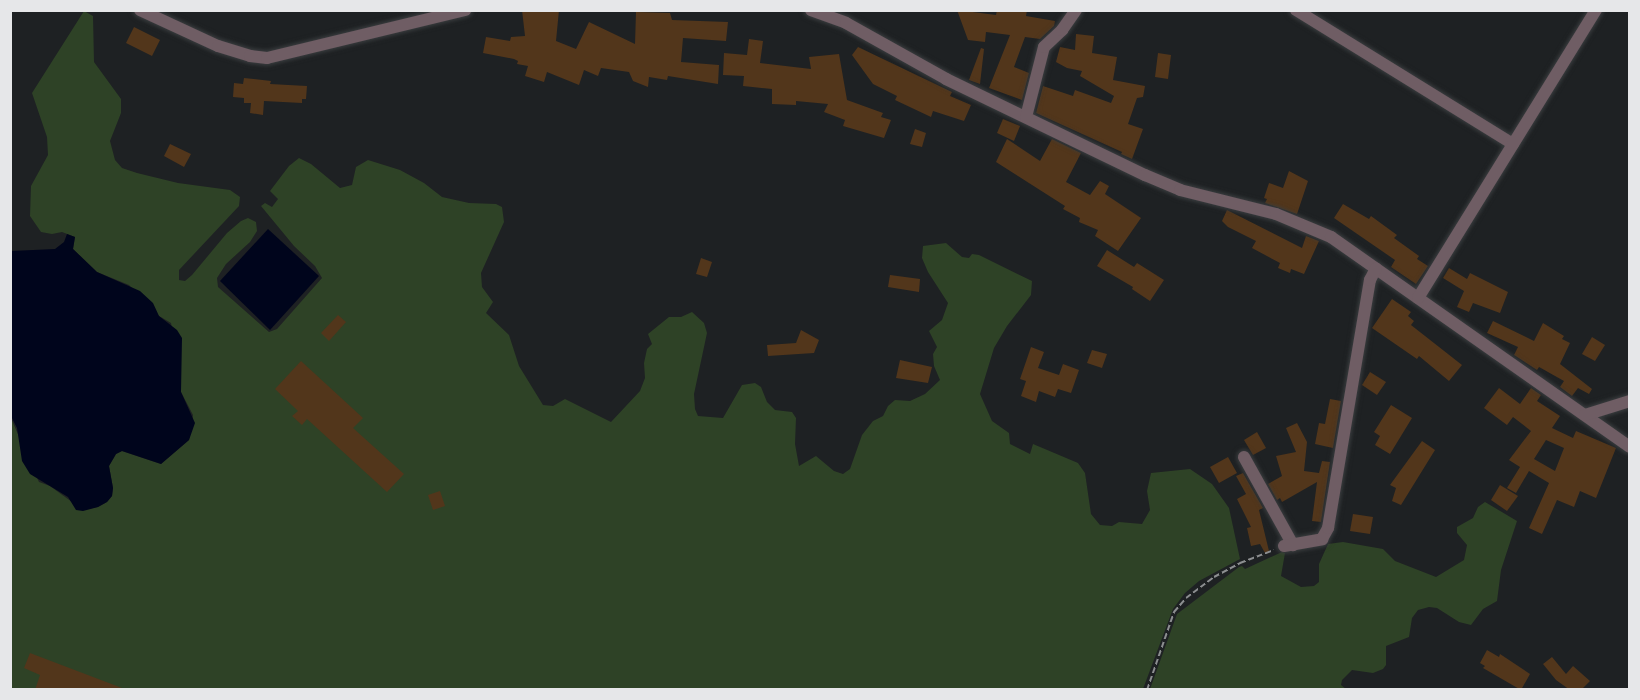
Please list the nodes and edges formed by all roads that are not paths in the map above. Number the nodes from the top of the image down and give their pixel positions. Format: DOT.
graph roads {
  1 [pos="140,10"];
  2 [pos="811,10"];
  3 [pos="1076,10"];
  4 [pos="1296,10"];
  5 [pos="1596,10"];
  6 [pos="464,11"];
  7 [pos="1026,117"];
  8 [pos="1514,144"];
  9 [pos="1376,268"];
  10 [pos="1419,298"];
  11 [pos="1629,401"];
  12 [pos="1585,415"];
  13 [pos="1629,447"];
  14 [pos="1244,457"];
  1 -- 6 [label="street"];
  2 -- 7 [label="street"];
  3 -- 7 [label="street"];
  4 -- 8 [label="street"];
  5 -- 8 [label="street"];
  7 -- 9 [label="street"];
  8 -- 10 [label="street"];
  9 -- 10 [label="street"];
  9 -- 14 [label="street"];
  10 -- 12 [label="street"];
  11 -- 12 [label="street"];
  12 -- 13 [label="street"];
}
